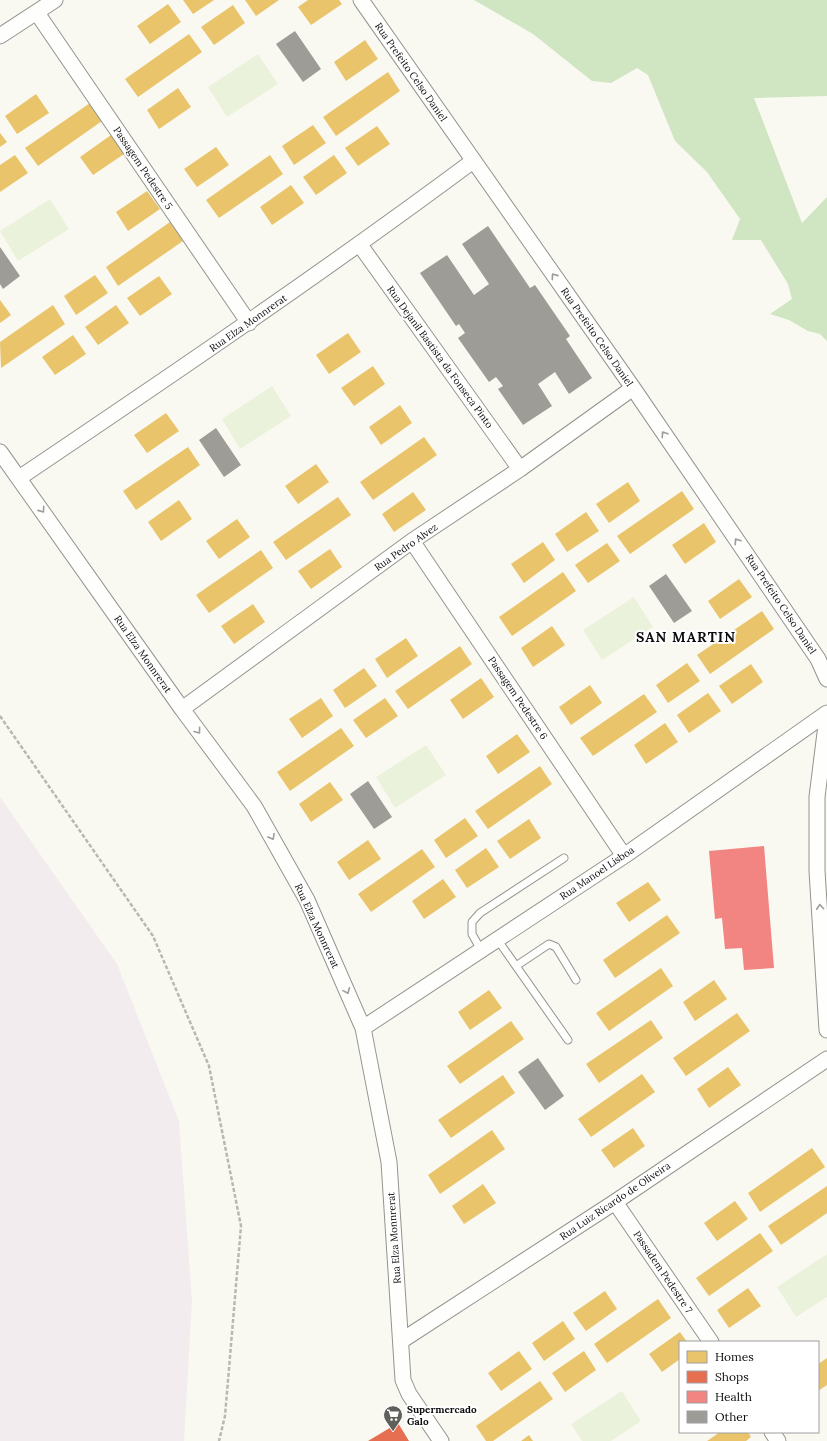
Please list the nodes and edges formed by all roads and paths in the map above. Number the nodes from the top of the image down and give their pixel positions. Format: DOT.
graph roads {
  1 [pos="55,0"];
  2 [pos="360,0"];
  3 [pos="37,13"];
  4 [pos="0,36"];
  5 [pos="473,161"];
  6 [pos="360,245"];
  7 [pos="249,323"];
  8 [pos="633,388"];
  9 [pos="0,452"];
  10 [pos="520,470"];
  11 [pos="19,478"];
  12 [pos="412,541"];
  13 [pos="827,679"];
  14 [pos="182,709"];
  15 [pos="827,713"];
  16 [pos="0,716"];
  17 [pos="827,717"];
  18 [pos="624,856"];
  19 [pos="564,858"];
  20 [pos="497,939"];
  21 [pos="480,950"];
  22 [pos="516,966"];
  23 [pos="576,980"];
  24 [pos="363,1028"];
  25 [pos="827,1030"];
  26 [pos="568,1040"];
  27 [pos="827,1059"];
  28 [pos="615,1202"];
  29 [pos="401,1341"];
  30 [pos="710,1341"];
  31 [pos="219,1441"];
  32 [pos="442,1441"];
  1 -- 3 [label="street"];
  2 -- 5 [label="street, Rua Prefeito Celso Daniel"];
  3 -- 4 [label="street"];
  3 -- 7 [label="street, Passagem Pedestre 5"];
  5 -- 6 [label="street, Rua Elza Monnrerat"];
  8 -- 5 [label="street, Rua Prefeito Celso Daniel, one-way"];
  6 -- 7 [label="street, Rua Elza Monnrerat"];
  6 -- 10 [label="street, Rua Dejanil Bastista da Fonseca Pinto"];
  7 -- 11 [label="street, Rua Elza Monnrerat"];
  8 -- 10 [label="street, Rua Pedro Alvez"];
  13 -- 8 [label="street, Rua Prefeito Celso Daniel, one-way"];
  9 -- 11 [label="street, Rua Elza Monnrerat"];
  10 -- 12 [label="street, Rua Pedro Alvez"];
  11 -- 14 [label="street, Rua Elza Monnrerat, one-way"];
  12 -- 14 [label="street, Rua Pedro Alvez"];
  12 -- 18 [label="street, Passagem Pedestre 6"];
  14 -- 24 [label="street, Rua Elza Monnrerat, one-way"];
  15 -- 18 [label="street, Rua Manoel Lisboa"];
  16 -- 31 [label="path"];
  25 -- 17 [label="street, one-way"];
  18 -- 20 [label="street, Rua Manoel Lisboa"];
  19 -- 21 [label="lane"];
  20 -- 21 [label="street, Rua Manoel Lisboa"];
  20 -- 22 [label="lane"];
  21 -- 24 [label="street, Rua Manoel Lisboa"];
  22 -- 23 [label="lane"];
  22 -- 26 [label="lane"];
  24 -- 29 [label="street, Rua Elza Monnrerat"];
  27 -- 28 [label="street, Rua Luiz Ricardo de Oliveira"];
  28 -- 29 [label="street, Rua Luiz Ricardo de Oliveira"];
  28 -- 30 [label="street, Passadem Pedestre 7"];
  29 -- 32 [label="street, Rua Elza Monnrerat"];
}
